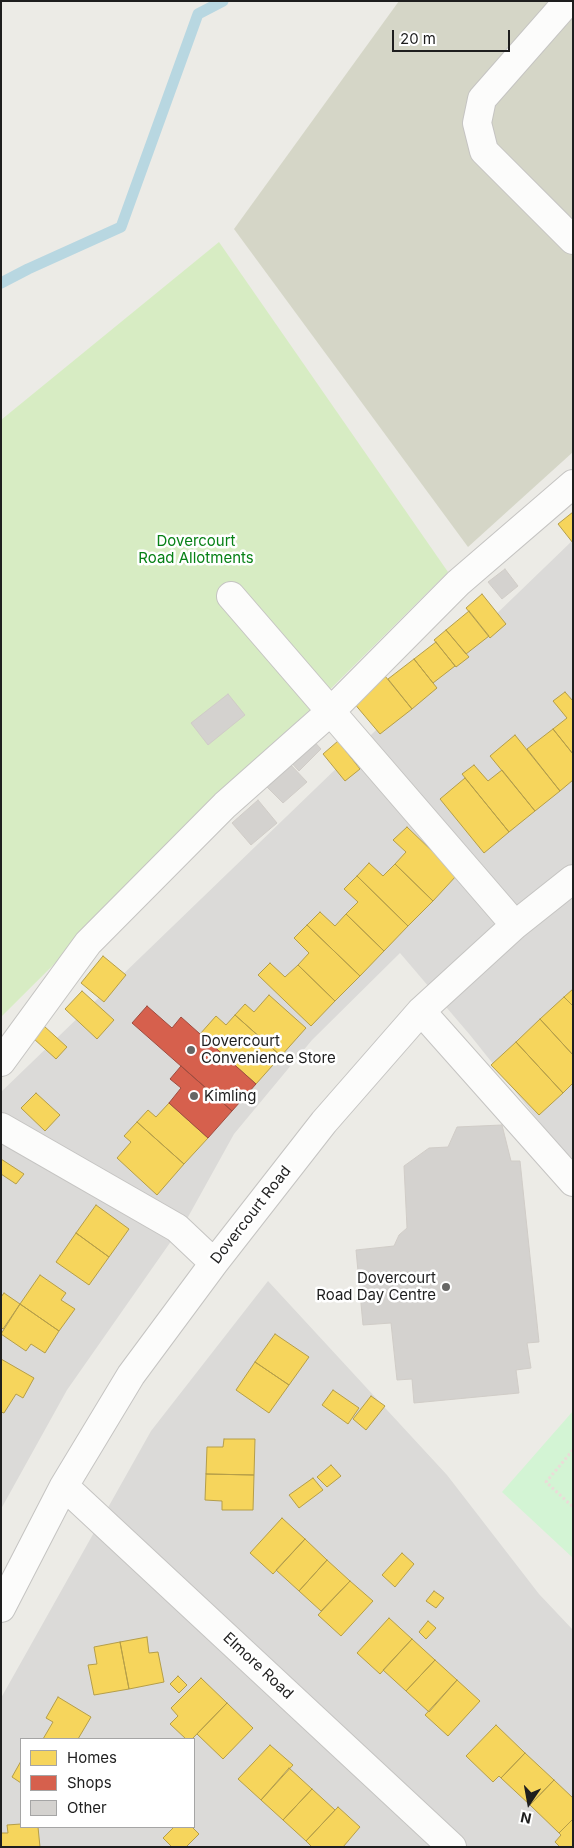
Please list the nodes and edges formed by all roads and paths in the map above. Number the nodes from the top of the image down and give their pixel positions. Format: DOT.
graph roads {
  1 [pos="568,1"];
  2 [pos="573,240"];
  3 [pos="573,484"];
  4 [pos="231,596"];
  5 [pos="330,711"];
  6 [pos="573,879"];
  7 [pos="515,925"];
  8 [pos="422,1011"];
  9 [pos="1,1062"];
  10 [pos="1,1127"];
  11 [pos="573,1182"];
  12 [pos="214,1263"];
  13 [pos="573,1450"];
  14 [pos="64,1486"];
  15 [pos="573,1507"];
  16 [pos="1,1608"];
  17 [pos="452,1847"];
  1 -- 2 [label="street"];
  3 -- 5 [label="street"];
  4 -- 5 [label="street"];
  5 -- 7 [label="street"];
  5 -- 9 [label="street"];
  6 -- 7 [label="street, Dovercourt Road"];
  7 -- 8 [label="street, Dovercourt Road"];
  8 -- 11 [label="street"];
  8 -- 12 [label="street, Dovercourt Road"];
  10 -- 12 [label="street"];
  12 -- 14 [label="street, Dovercourt Road"];
  13 -- 15 [label="path"];
  14 -- 16 [label="street, Dovercourt Road"];
  14 -- 17 [label="street, Elmore Road"];
}
